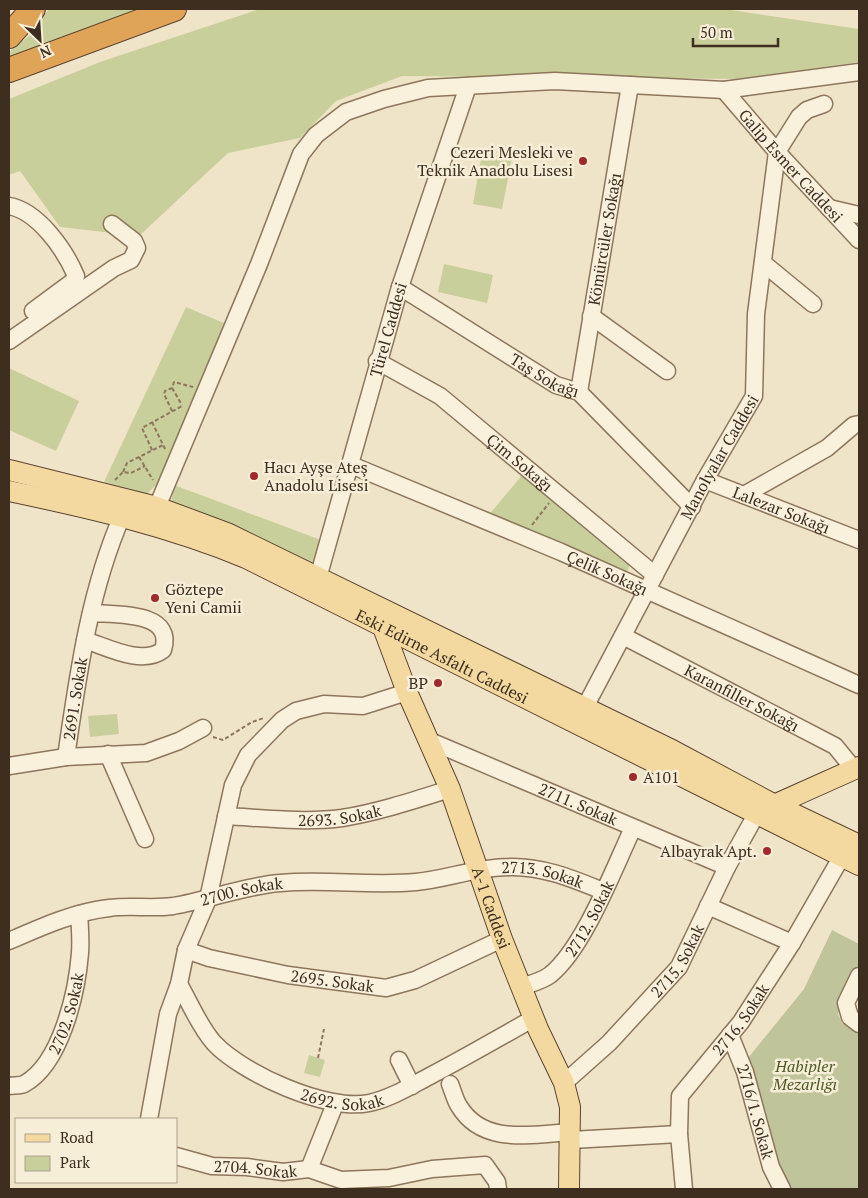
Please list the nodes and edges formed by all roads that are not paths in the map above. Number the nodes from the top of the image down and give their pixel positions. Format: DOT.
graph roads {
  1 [pos="33,9"];
  2 [pos="174,9"];
  3 [pos="9,36"];
  4 [pos="9,70"];
  5 [pos="859,72"];
  6 [pos="630,85"];
  7 [pos="468,86"];
  8 [pos="724,90"];
  9 [pos="824,104"];
  10 [pos="777,152"];
  11 [pos="9,206"];
  12 [pos="828,208"];
  13 [pos="859,215"];
  14 [pos="112,224"];
  15 [pos="859,240"];
  16 [pos="763,263"];
  17 [pos="400,287"];
  18 [pos="813,304"];
  19 [pos="591,316"];
  20 [pos="9,329"];
  21 [pos="9,341"];
  22 [pos="378,361"];
  23 [pos="667,371"];
  24 [pos="578,392"];
  25 [pos="859,424"];
  26 [pos="352,464"];
  27 [pos="9,470"];
  28 [pos="705,480"];
  29 [pos="9,490"];
  30 [pos="744,495"];
  31 [pos="159,501"];
  32 [pos="692,507"];
  33 [pos="122,516"];
  34 [pos="859,540"];
  35 [pos="655,575"];
  36 [pos="318,578"];
  37 [pos="647,590"];
  38 [pos="92,613"];
  39 [pos="389,622"];
  40 [pos="624,636"];
  41 [pos="85,640"];
  42 [pos="859,686"];
  43 [pos="407,692"];
  44 [pos="584,708"];
  45 [pos="203,728"];
  46 [pos="430,742"];
  47 [pos="108,754"];
  48 [pos="66,757"];
  49 [pos="9,766"];
  50 [pos="856,767"];
  51 [pos="450,789"];
  52 [pos="765,809"];
  53 [pos="226,816"];
  54 [pos="633,828"];
  55 [pos="145,839"];
  56 [pos="859,844"];
  57 [pos="842,856"];
  58 [pos="859,865"];
  59 [pos="727,867"];
  60 [pos="478,870"];
  61 [pos="603,891"];
  62 [pos="208,899"];
  63 [pos="708,906"];
  64 [pos="79,914"];
  65 [pos="502,939"];
  66 [pos="9,941"];
  67 [pos="792,944"];
  68 [pos="186,950"];
  69 [pos="859,978"];
  70 [pos="179,984"];
  71 [pos="521,987"];
  72 [pos="534,1018"];
  73 [pos="859,1024"];
  74 [pos="730,1035"];
  75 [pos="399,1060"];
  76 [pos="564,1083"];
  77 [pos="450,1084"];
  78 [pos="16,1085"];
  79 [pos="412,1086"];
  80 [pos="9,1096"];
  81 [pos="335,1104"];
  82 [pos="149,1118"];
  83 [pos="678,1134"];
  84 [pos="571,1136"];
  85 [pos="178,1157"];
  86 [pos="309,1169"];
  87 [pos="498,1189"];
  88 [pos="569,1189"];
  89 [pos="684,1189"];
  90 [pos="782,1189"];
  1 -- 3 [label="highway"];
  2 -- 4 [label="highway"];
  5 -- 8 [label="street"];
  6 -- 7 [label="street"];
  6 -- 8 [label="street"];
  6 -- 19 [label="street, Kömürcüler Sokağı"];
  7 -- 17 [label="street, Türel Caddesi"];
  7 -- 31 [label="street"];
  8 -- 10 [label="street, Galip Esmer Caddesi"];
  9 -- 10 [label="street"];
  10 -- 12 [label="street, Galip Esmer Caddesi"];
  10 -- 16 [label="street, Manolyalar Caddesi"];
  11 -- 20 [label="street"];
  12 -- 13 [label="street"];
  12 -- 15 [label="street, Galip Esmer Caddesi"];
  14 -- 21 [label="street"];
  16 -- 18 [label="street"];
  16 -- 28 [label="street, Manolyalar Caddesi"];
  17 -- 22 [label="street, Türel Caddesi"];
  17 -- 24 [label="street, Taş Sokağı"];
  19 -- 23 [label="street"];
  19 -- 24 [label="street, Kömürcüler Sokağı"];
  22 -- 26 [label="street, Türel Caddesi"];
  22 -- 35 [label="street, Çim Sokağı"];
  24 -- 32 [label="street, Taş Sokağı"];
  25 -- 30 [label="street"];
  26 -- 36 [label="street, Türel Caddesi"];
  26 -- 37 [label="street, Çelik Sokağı"];
  27 -- 31 [label="main road, Eski Edirne Asfaltı Caddesi"];
  28 -- 30 [label="street, Lalezar Sokağı"];
  28 -- 32 [label="street, Manolyalar Caddesi"];
  29 -- 33 [label="main road, Eski Edirne Asfaltı Caddesi"];
  30 -- 34 [label="street, Lalezar Sokağı"];
  31 -- 36 [label="main road, Eski Edirne Asfaltı Caddesi"];
  32 -- 35 [label="street, Manolyalar Caddesi"];
  33 -- 38 [label="street, 2691. Sokak"];
  33 -- 39 [label="main road, Eski Edirne Asfaltı Caddesi"];
  35 -- 37 [label="street, Manolyalar Caddesi"];
  36 -- 39 [label="main road, Eski Edirne Asfaltı Caddesi"];
  37 -- 40 [label="street, Manolyalar Caddesi"];
  37 -- 42 [label="street, Çelik Sokağı"];
  38 -- 41 [label="street, 2691. Sokak"];
  38 -- 41 [label="street, 2691. Sokak"];
  39 -- 43 [label="main road, A-1 Caddesi"];
  39 -- 44 [label="main road, Eski Edirne Asfaltı Caddesi"];
  39 -- 52 [label="main road, Eski Edirne Asfaltı Caddesi"];
  40 -- 44 [label="street, Manolyalar Caddesi"];
  40 -- 50 [label="street, Karanfiller Sokağı"];
  41 -- 48 [label="street, 2691. Sokak"];
  43 -- 46 [label="main road, A-1 Caddesi"];
  43 -- 53 [label="street"];
  44 -- 52 [label="main road, Eski Edirne Asfaltı Caddesi"];
  45 -- 47 [label="street"];
  46 -- 51 [label="main road, A-1 Caddesi"];
  46 -- 54 [label="street, 2711. Sokak"];
  47 -- 48 [label="street"];
  47 -- 55 [label="street"];
  48 -- 49 [label="street"];
  50 -- 52 [label="main road"];
  51 -- 53 [label="street, 2693. Sokak"];
  51 -- 60 [label="main road, A-1 Caddesi"];
  52 -- 56 [label="main road, Eski Edirne Asfaltı Caddesi"];
  52 -- 57 [label="main road, Eski Edirne Asfaltı Caddesi"];
  52 -- 59 [label="street, 2715. Sokak"];
  53 -- 62 [label="street"];
  54 -- 59 [label="street, 2711. Sokak"];
  54 -- 61 [label="street, 2712. Sokak"];
  57 -- 58 [label="main road, Eski Edirne Asfaltı Caddesi"];
  57 -- 67 [label="street, 2716. Sokak"];
  59 -- 63 [label="street, 2715. Sokak"];
  60 -- 61 [label="street, 2713. Sokak"];
  60 -- 62 [label="street, 2700. Sokak"];
  60 -- 65 [label="main road, A-1 Caddesi"];
  61 -- 71 [label="street, 2712. Sokak"];
  62 -- 64 [label="street, 2700. Sokak"];
  62 -- 68 [label="street"];
  63 -- 67 [label="street"];
  63 -- 76 [label="street, 2715. Sokak"];
  64 -- 66 [label="street, 2700. Sokak"];
  64 -- 78 [label="street, 2702. Sokak"];
  65 -- 68 [label="street, 2695. Sokak"];
  65 -- 71 [label="main road, A-1 Caddesi"];
  67 -- 74 [label="street, 2716. Sokak"];
  68 -- 70 [label="street"];
  69 -- 73 [label="street"];
  70 -- 81 [label="street, 2692. Sokak"];
  70 -- 82 [label="street"];
  71 -- 72 [label="main road, A-1 Caddesi"];
  72 -- 76 [label="main road, A-1 Caddesi"];
  72 -- 79 [label="street, 2692. Sokak"];
  74 -- 83 [label="street, 2716. Sokak"];
  74 -- 90 [label="street, 2716/1. Sokak"];
  75 -- 79 [label="street"];
  76 -- 84 [label="main road, A-1 Caddesi"];
  77 -- 84 [label="street"];
  78 -- 80 [label="street, 2702. Sokak"];
  79 -- 81 [label="street, 2692. Sokak"];
  81 -- 86 [label="street"];
  83 -- 84 [label="street"];
  83 -- 89 [label="street, 2716. Sokak"];
  84 -- 88 [label="main road, A-1 Caddesi"];
  85 -- 86 [label="street, 2704. Sokak"];
  86 -- 87 [label="street, 2704. Sokak"];
}
